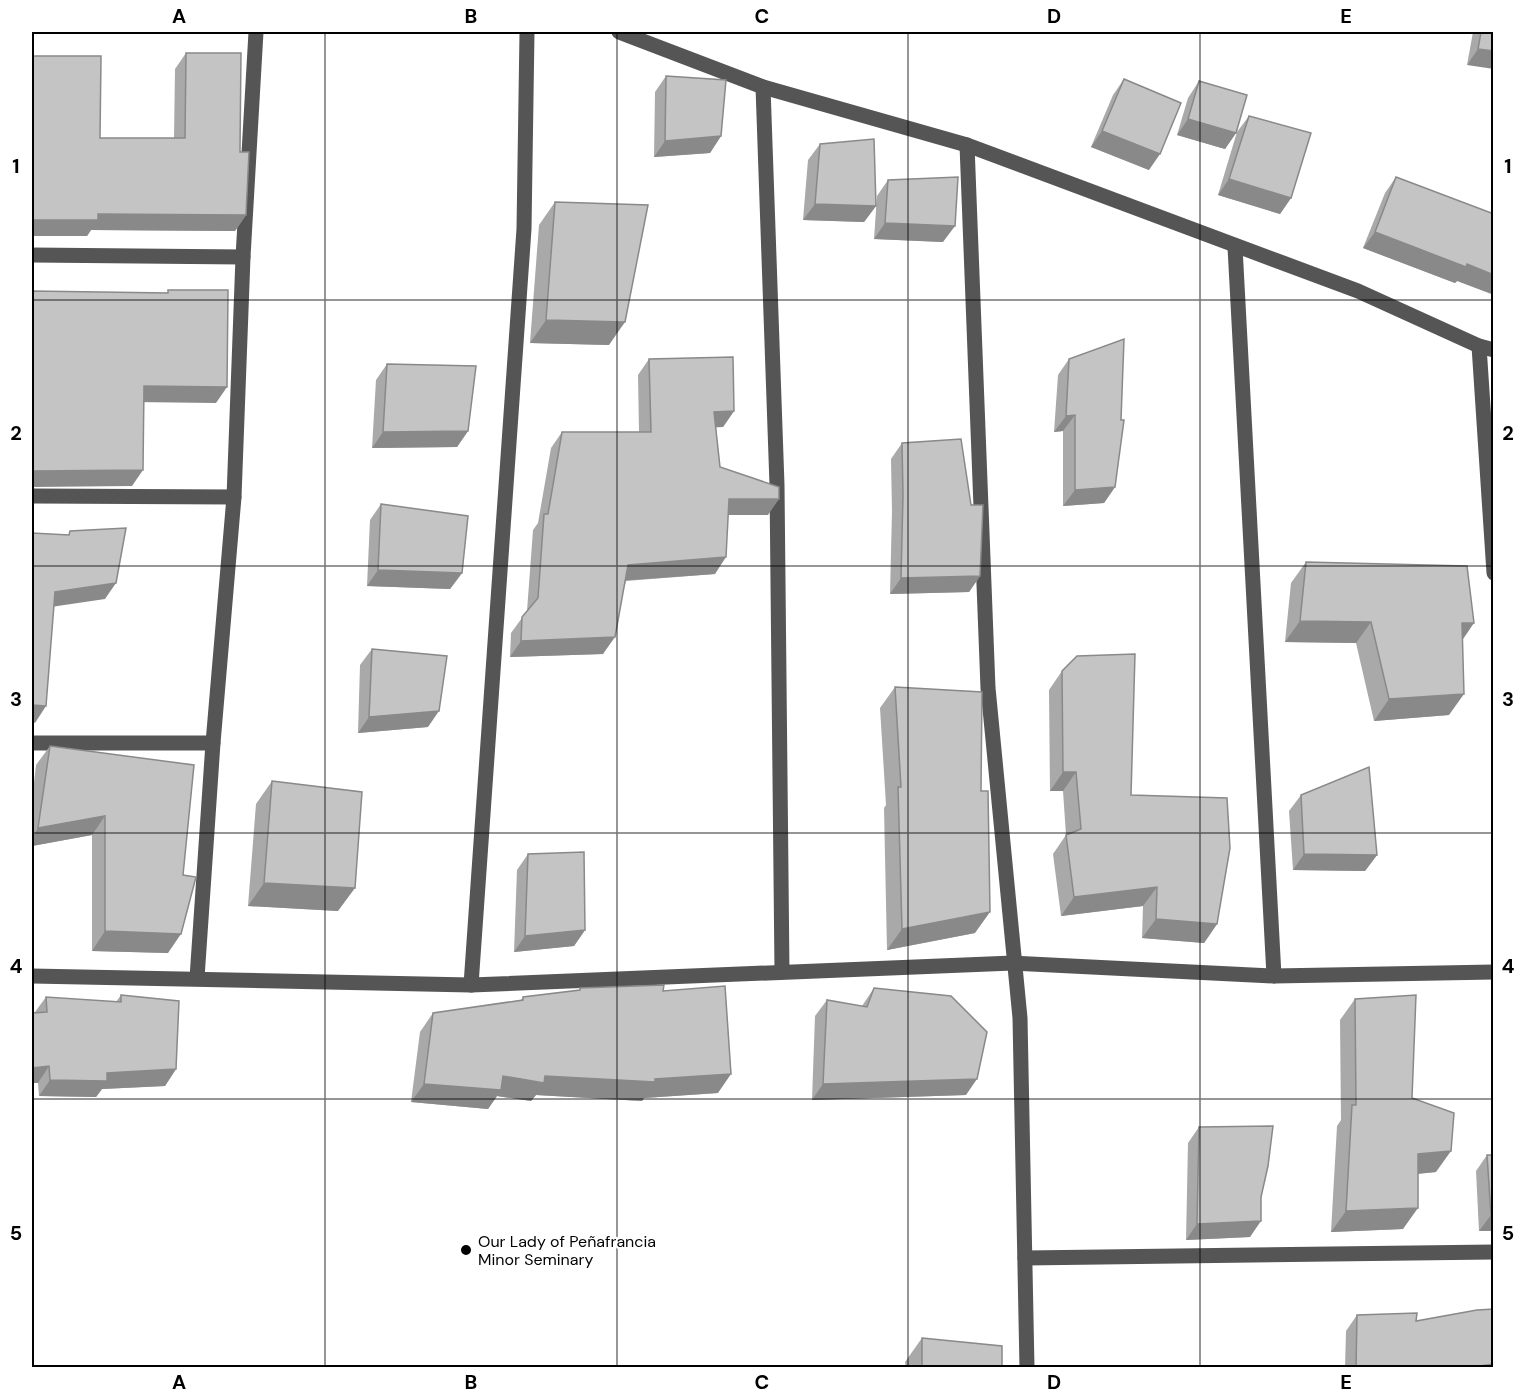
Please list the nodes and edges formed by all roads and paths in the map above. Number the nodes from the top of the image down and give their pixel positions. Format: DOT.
graph roads {
  1 [pos="256,32"];
  2 [pos="527,32"];
  3 [pos="620,32"];
  4 [pos="763,87"];
  5 [pos="967,145"];
  6 [pos="1235,247"];
  7 [pos="32,255"];
  8 [pos="243,257"];
  9 [pos="1486,348"];
  10 [pos="32,496"];
  11 [pos="234,496"];
  12 [pos="1494,573"];
  13 [pos="32,743"];
  14 [pos="213,743"];
  15 [pos="1013,963"];
  16 [pos="782,972"];
  17 [pos="1494,972"];
  18 [pos="32,976"];
  19 [pos="1274,976"];
  20 [pos="197,978"];
  21 [pos="471,985"];
  22 [pos="1494,1252"];
  23 [pos="1025,1258"];
  24 [pos="1027,1368"];
  1 -- 8 [label="street"];
  2 -- 21 [label="street"];
  3 -- 4 [label="street"];
  4 -- 5 [label="street"];
  4 -- 16 [label="street"];
  5 -- 6 [label="street"];
  5 -- 15 [label="street"];
  6 -- 9 [label="street"];
  6 -- 19 [label="street"];
  7 -- 8 [label="street"];
  8 -- 11 [label="street"];
  9 -- 12 [label="street"];
  10 -- 11 [label="street"];
  11 -- 14 [label="street"];
  13 -- 14 [label="street"];
  14 -- 20 [label="street"];
  15 -- 16 [label="street"];
  15 -- 19 [label="street"];
  15 -- 23 [label="street"];
  16 -- 21 [label="street"];
  17 -- 19 [label="street"];
  18 -- 20 [label="street"];
  20 -- 21 [label="street"];
  22 -- 23 [label="street"];
  23 -- 24 [label="street"];
}
